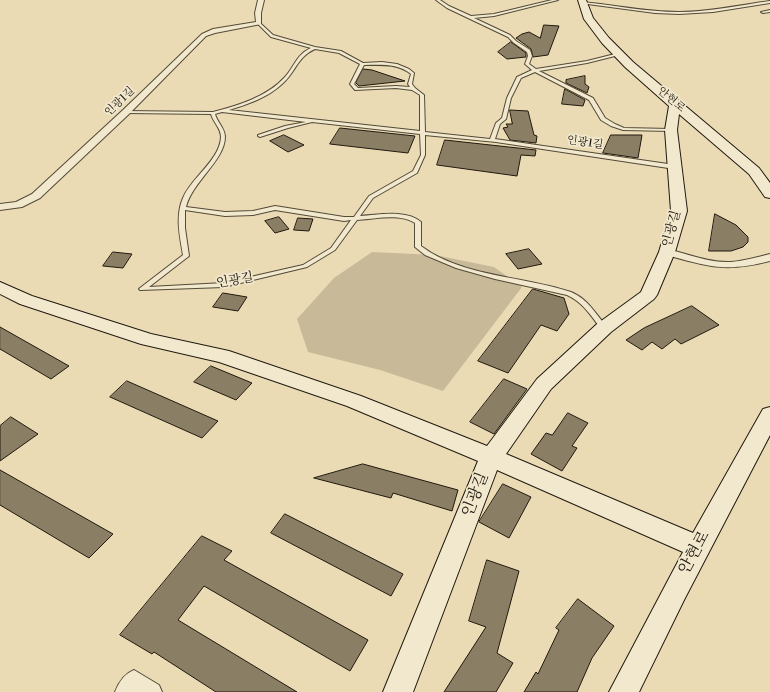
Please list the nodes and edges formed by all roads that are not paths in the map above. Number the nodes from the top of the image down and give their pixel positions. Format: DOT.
graph roads {
  1 [pos="261,0"];
  2 [pos="438,0"];
  3 [pos="556,0"];
  4 [pos="582,1"];
  5 [pos="770,2"];
  6 [pos="770,11"];
  7 [pos="763,12"];
  8 [pos="472,17"];
  9 [pos="259,23"];
  10 [pos="316,48"];
  11 [pos="618,54"];
  12 [pos="362,64"];
  13 [pos="535,70"];
  14 [pos="413,89"];
  15 [pos="678,106"];
  16 [pos="222,111"];
  17 [pos="126,112"];
  18 [pos="212,113"];
  19 [pos="316,120"];
  20 [pos="671,130"];
  21 [pos="422,134"];
  22 [pos="260,136"];
  23 [pos="492,141"];
  24 [pos="675,167"];
  25 [pos="770,194"];
  26 [pos="0,207"];
  27 [pos="182,208"];
  28 [pos="355,219"];
  29 [pos="666,252"];
  30 [pos="770,257"];
  31 [pos="0,287"];
  32 [pos="604,328"];
  33 [pos="770,415"];
  34 [pos="491,458"];
  35 [pos="698,547"];
  36 [pos="125,692"];
  37 [pos="152,692"];
  38 [pos="398,692"];
  39 [pos="624,692"];
  1 -- 9 [label="street"];
  2 -- 8 [label="lane"];
  3 -- 8 [label="lane"];
  4 -- 5 [label="lane"];
  4 -- 11 [label="street, 안현로"];
  6 -- 7 [label="lane"];
  8 -- 13 [label="lane"];
  9 -- 10 [label="lane"];
  9 -- 17 [label="street, 인광1길"];
  10 -- 12 [label="lane"];
  10 -- 16 [label="lane, 인광1길"];
  11 -- 13 [label="lane"];
  11 -- 15 [label="street, 안현로"];
  12 -- 14 [label="lane"];
  12 -- 14 [label="lane"];
  13 -- 20 [label="lane, 인광1길"];
  13 -- 23 [label="lane"];
  14 -- 21 [label="lane"];
  15 -- 20 [label="street, 인광길"];
  15 -- 25 [label="street, 안현로"];
  16 -- 18 [label="lane, 인광1길"];
  16 -- 19 [label="lane, 인광1길"];
  17 -- 18 [label="lane, 인광1길"];
  17 -- 26 [label="street, 인광1길"];
  18 -- 27 [label="lane"];
  19 -- 21 [label="lane, 인광1길"];
  19 -- 22 [label="lane"];
  20 -- 24 [label="street, 인광길"];
  21 -- 23 [label="lane, 인광1길"];
  21 -- 28 [label="lane, 인광길"];
  23 -- 24 [label="lane, 인광1길"];
  24 -- 29 [label="street, 인광길"];
  27 -- 28 [label="lane"];
  27 -- 28 [label="lane, 인광길"];
  28 -- 32 [label="lane"];
  29 -- 30 [label="street"];
  29 -- 32 [label="street, 인광길"];
  31 -- 34 [label="street"];
  32 -- 34 [label="street, 인광길"];
  33 -- 35 [label="street, 안현로"];
  34 -- 35 [label="street"];
  34 -- 38 [label="street, 인광길"];
  35 -- 39 [label="street, 안현로"];
  36 -- 37 [label="street"];
}
